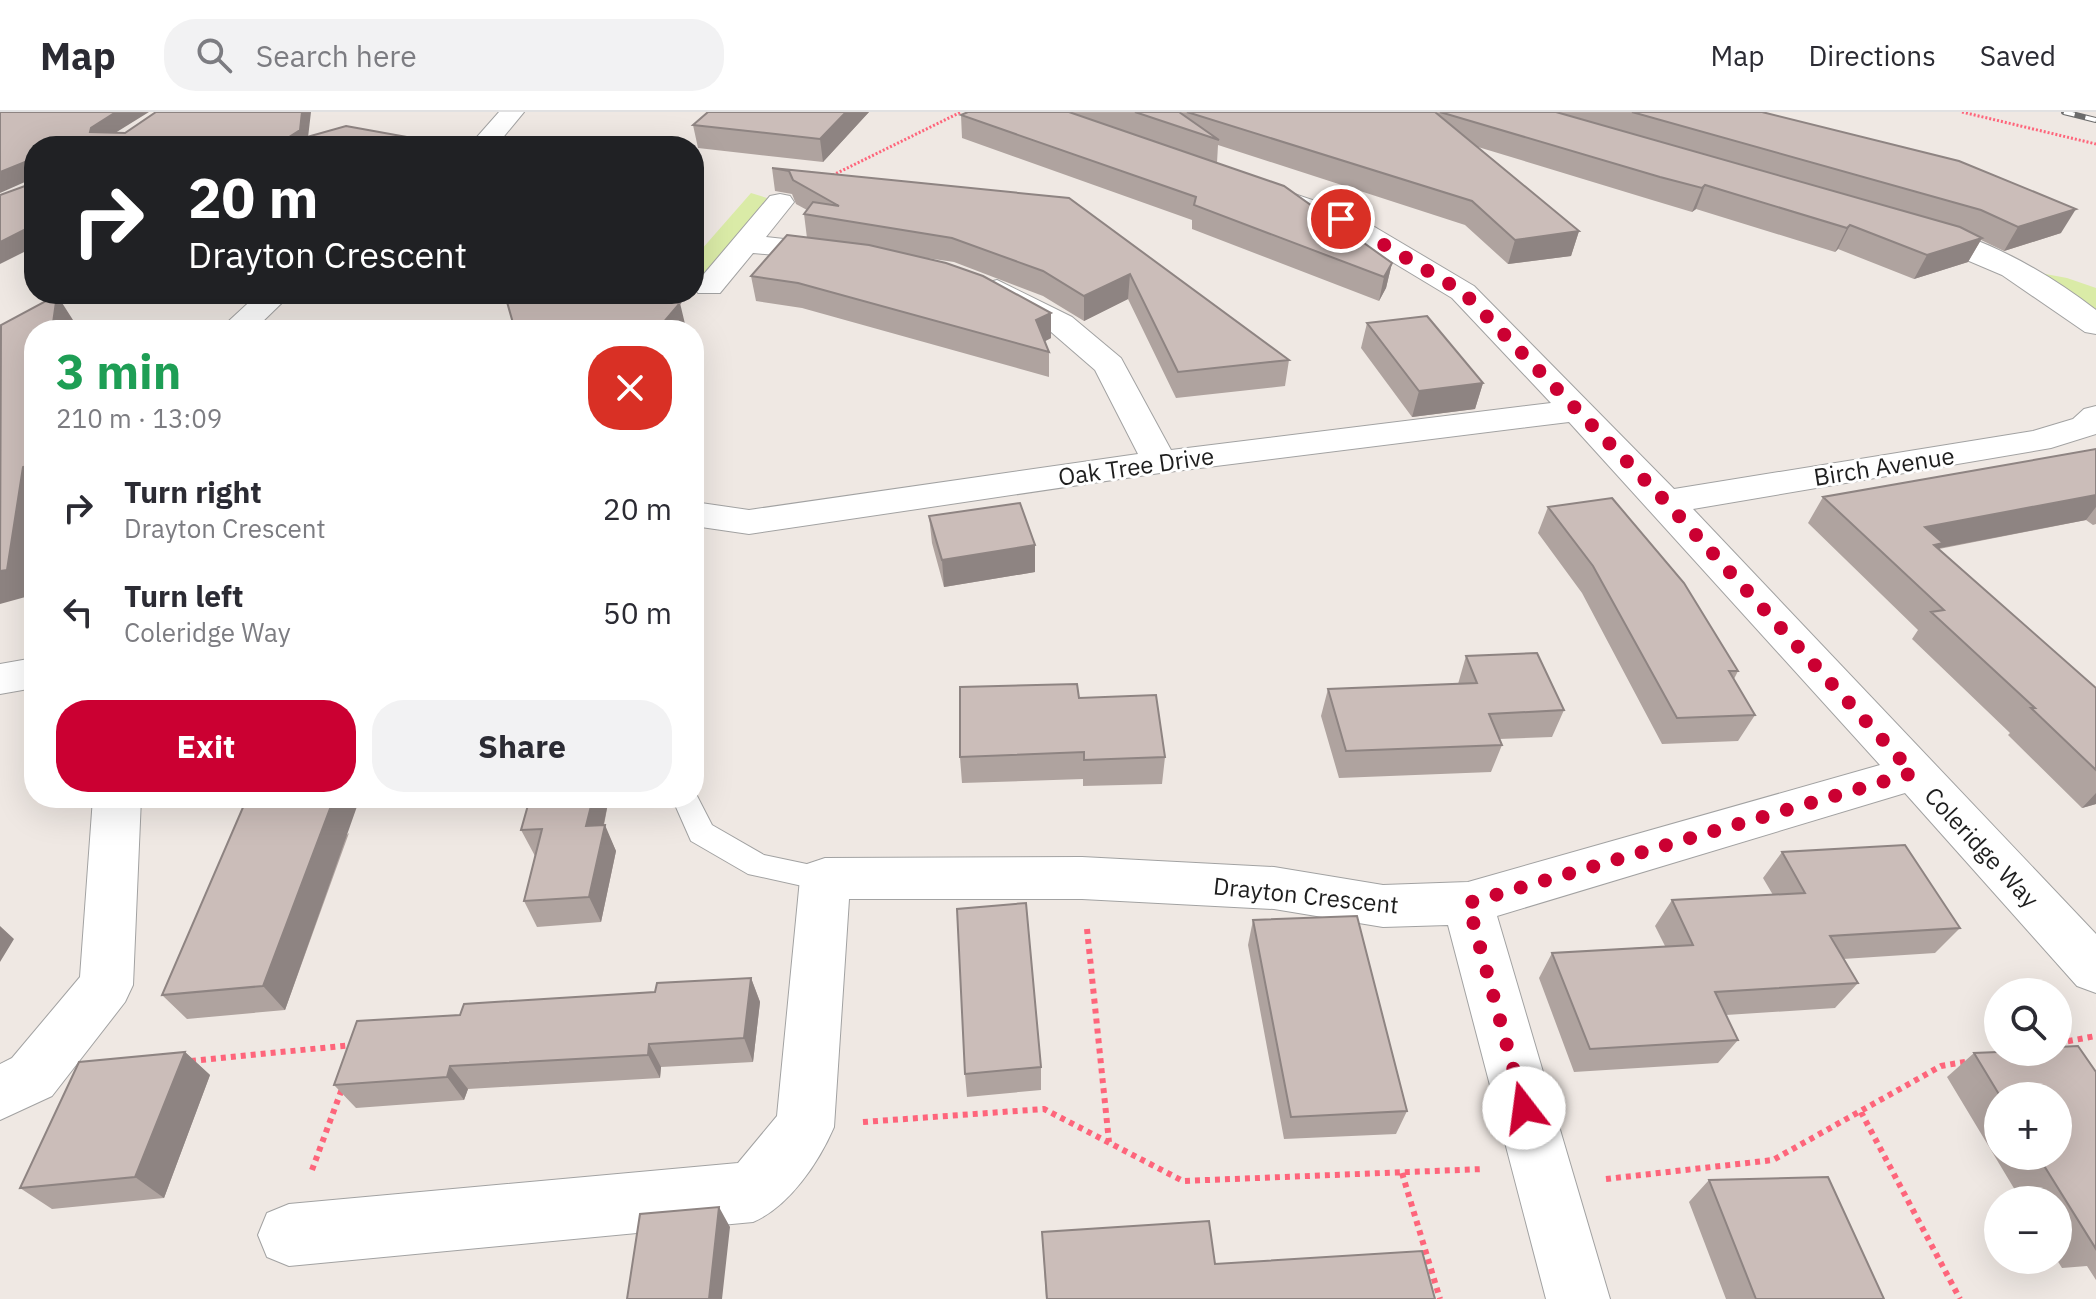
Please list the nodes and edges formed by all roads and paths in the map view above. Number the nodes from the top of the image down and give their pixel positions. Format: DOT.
graph roads {
  1 [pos="512,112"];
  2 [pos="961,112"];
  3 [pos="1962,112"];
  4 [pos="491,136"];
  5 [pos="2096,144"];
  6 [pos="1225,178"];
  7 [pos="780,202"];
  8 [pos="1892,222"];
  9 [pos="747,244"];
  10 [pos="871,257"];
  11 [pos="974,281"];
  12 [pos="709,287"];
  13 [pos="265,304"];
  14 [pos="246,320"];
  15 [pos="2096,325"];
  16 [pos="1579,410"];
  17 [pos="2096,416"];
  18 [pos="1160,462"];
  19 [pos="1666,502"];
  20 [pos="704,515"];
  21 [pos="24,675"];
  22 [pos="0,679"];
  23 [pos="1913,773"];
  24 [pos="116,808"];
  25 [pos="690,808"];
  26 [pos="1082,878"];
  27 [pos="825,879"];
  28 [pos="1468,903"];
  29 [pos="2079,930"];
  30 [pos="2096,970"];
  31 [pos="2096,1036"];
  32 [pos="2072,1040"];
  33 [pos="352,1059"];
  34 [pos="1974,1060"];
  35 [pos="187,1062"];
  36 [pos="347,1074"];
  37 [pos="0,1093"];
  38 [pos="1861,1112"];
  39 [pos="805,1127"];
  40 [pos="1109,1143"];
  41 [pos="1402,1173"];
  42 [pos="1543,1176"];
  43 [pos="289,1235"];
  44 [pos="1440,1299"];
  45 [pos="1578,1299"];
  46 [pos="1960,1299"];
  1 -- 4 [label="street"];
  2 -- 7 [label="path"];
  3 -- 5 [label="path"];
  6 -- 16 [label="street, Coleridge Way"];
  7 -- 9 [label="street"];
  8 -- 15 [label="street"];
  9 -- 10 [label="street"];
  9 -- 12 [label="street"];
  11 -- 18 [label="street"];
  13 -- 14 [label="street"];
  16 -- 18 [label="street, Oak Tree Drive"];
  16 -- 19 [label="street, Coleridge Way"];
  17 -- 19 [label="street, Birch Avenue"];
  18 -- 20 [label="street, Oak Tree Drive"];
  19 -- 23 [label="street, Coleridge Way"];
  21 -- 22 [label="street"];
  23 -- 28 [label="street, Drayton Crescent"];
  23 -- 29 [label="street, Coleridge Way"];
  24 -- 37 [label="street"];
  25 -- 27 [label="lane"];
  26 -- 27 [label="street, Drayton Crescent"];
  26 -- 28 [label="street, Drayton Crescent"];
  26 -- 40 [label="path"];
  27 -- 39 [label="street"];
  28 -- 42 [label="street"];
  29 -- 30 [label="street, Coleridge Way"];
  31 -- 32 [label="path"];
  33 -- 35 [label="path"];
  34 -- 38 [label="path"];
  36 -- 43 [label="path"];
  38 -- 42 [label="path"];
  38 -- 46 [label="path"];
  39 -- 40 [label="path"];
  39 -- 43 [label="street"];
  40 -- 41 [label="path"];
  41 -- 42 [label="path"];
  41 -- 44 [label="path"];
  42 -- 45 [label="street"];
}
